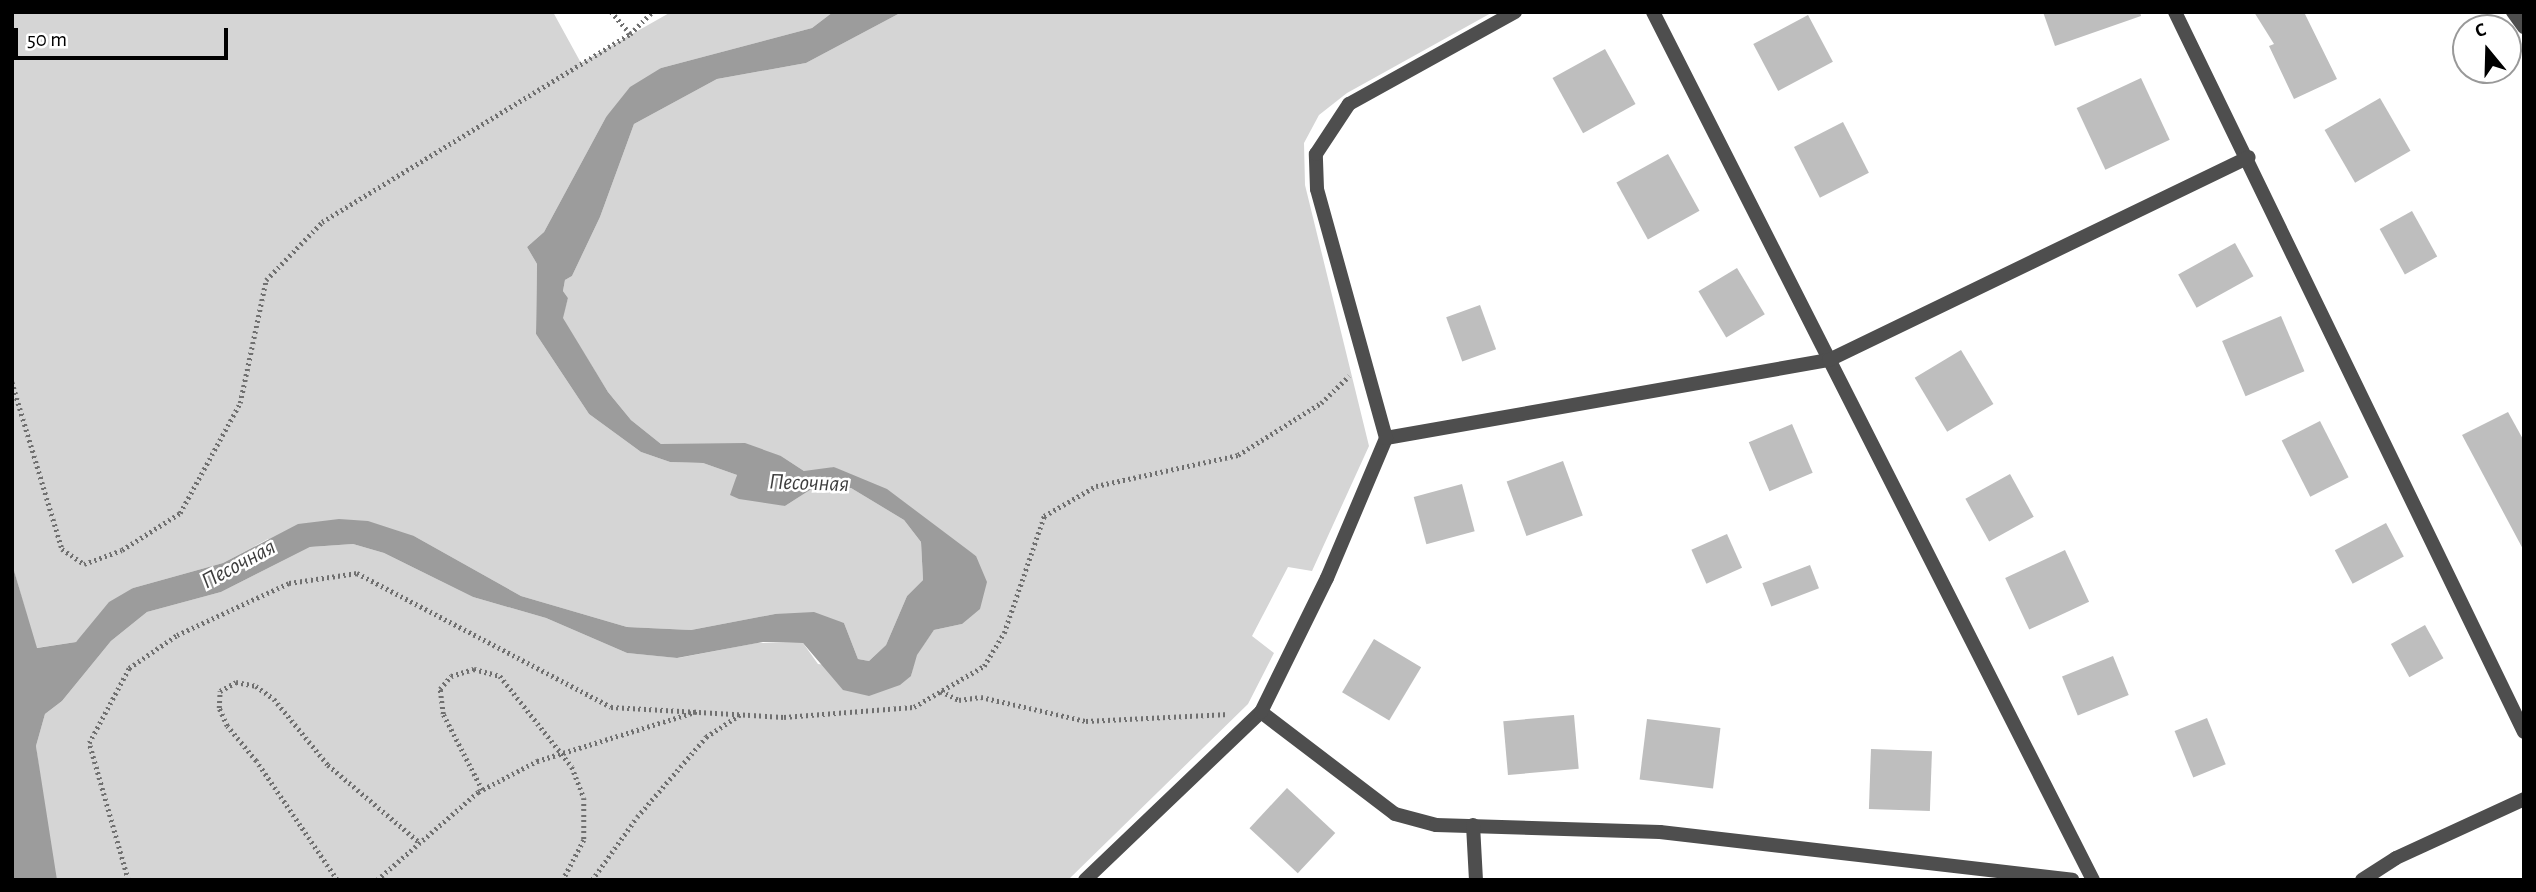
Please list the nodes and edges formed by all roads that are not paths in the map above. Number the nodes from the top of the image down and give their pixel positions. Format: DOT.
graph roads {
  1 [pos="1515,12"];
  2 [pos="1653,12"];
  3 [pos="2175,12"];
  4 [pos="2513,12"];
  5 [pos="2524,27"];
  6 [pos="2248,157"];
  7 [pos="1829,360"];
  8 [pos="1386,438"];
  9 [pos="1261,712"];
  10 [pos="2524,732"];
  11 [pos="2524,799"];
  12 [pos="1473,825"];
  13 [pos="1085,880"];
  14 [pos="1476,880"];
  15 [pos="2072,880"];
  16 [pos="2093,880"];
  17 [pos="2361,880"];
  1 -- 8 [label="street"];
  2 -- 7 [label="street"];
  3 -- 6 [label="street"];
  4 -- 5 [label="street"];
  6 -- 7 [label="street"];
  6 -- 10 [label="street"];
  7 -- 8 [label="street"];
  7 -- 16 [label="street"];
  8 -- 9 [label="street"];
  9 -- 12 [label="street"];
  9 -- 13 [label="street"];
  11 -- 17 [label="street"];
  12 -- 14 [label="street"];
  12 -- 15 [label="street"];
}
